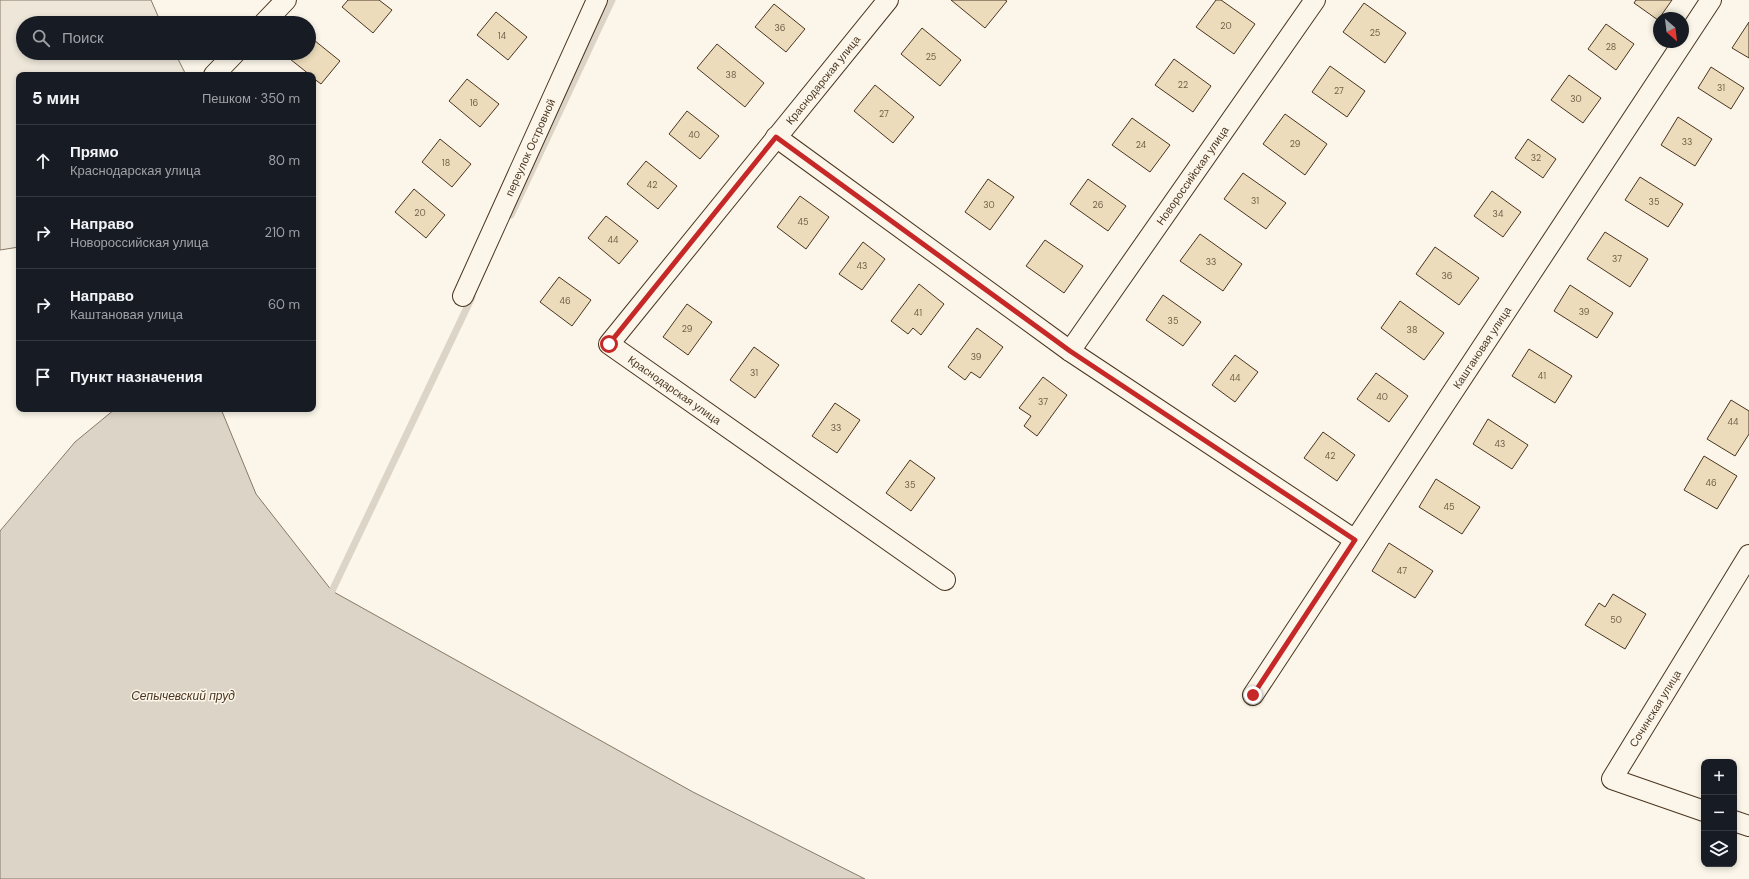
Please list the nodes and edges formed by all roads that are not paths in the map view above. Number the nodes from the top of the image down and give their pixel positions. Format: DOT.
graph roads {
  1 [pos="286,0"];
  2 [pos="597,0"];
  3 [pos="888,0"];
  4 [pos="1315,0"];
  5 [pos="1711,0"];
  6 [pos="271,16"];
  7 [pos="228,60"];
  8 [pos="217,72"];
  9 [pos="776,137"];
  10 [pos="463,296"];
  11 [pos="1070,351"];
  12 [pos="1355,540"];
  13 [pos="1749,555"];
  14 [pos="945,580"];
  15 [pos="1253,695"];
  16 [pos="1701,810"];
  17 [pos="1737,822"];
  18 [pos="1749,826"];
  1 -- 6 [label="street"];
  2 -- 10 [label="street, переулок Островной"];
  3 -- 9 [label="street, Краснодарская улица"];
  4 -- 11 [label="street, Новороссийская улица"];
  5 -- 12 [label="street, Каштановая улица"];
  7 -- 8 [label="street"];
  9 -- 11 [label="street"];
  9 -- 14 [label="street, Краснодарская улица"];
  11 -- 12 [label="street"];
  12 -- 15 [label="street, Каштановая улица"];
  13 -- 16 [label="street, Сочинская улица"];
  17 -- 18 [label="street"];
}
